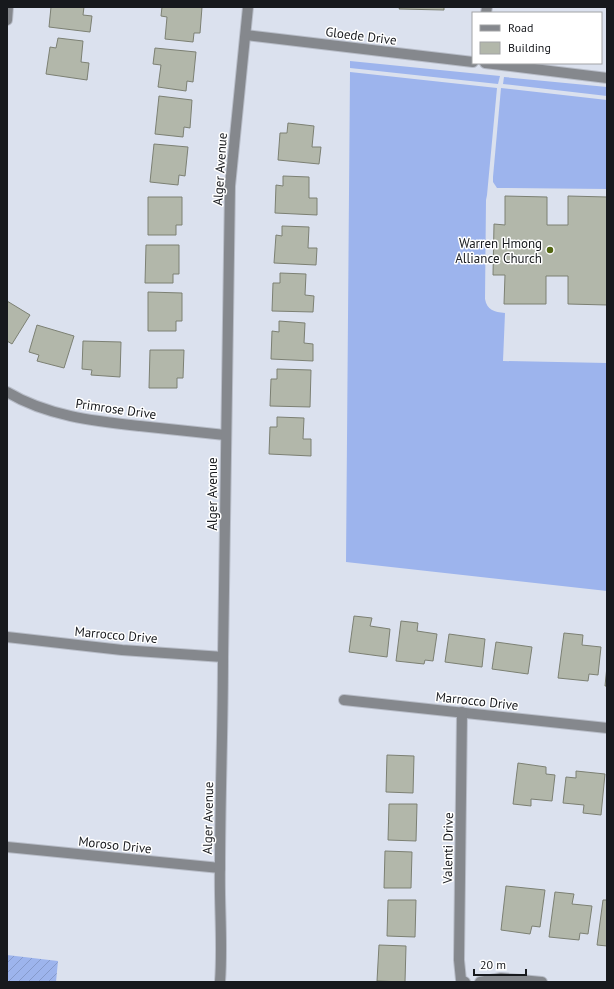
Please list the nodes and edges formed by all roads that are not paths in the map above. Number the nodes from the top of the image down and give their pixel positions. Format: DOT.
graph roads {
  1 [pos="8,7"];
  2 [pos="248,7"];
  3 [pos="7,20"];
  4 [pos="246,35"];
  5 [pos="472,62"];
  6 [pos="493,64"];
  7 [pos="607,78"];
  8 [pos="7,392"];
  9 [pos="225,435"];
  10 [pos="7,637"];
  11 [pos="223,657"];
  12 [pos="344,700"];
  13 [pos="462,712"];
  14 [pos="607,728"];
  15 [pos="7,847"];
  16 [pos="220,868"];
  17 [pos="220,982"];
  18 [pos="465,982"];
  19 [pos="480,982"];
  20 [pos="542,982"];
  1 -- 3 [label="street"];
  2 -- 4 [label="street, Alger Avenue"];
  4 -- 5 [label="street, Gloede Drive"];
  4 -- 9 [label="street, Alger Avenue"];
  6 -- 7 [label="street"];
  8 -- 9 [label="street, Primrose Drive"];
  9 -- 11 [label="street, Alger Avenue"];
  10 -- 11 [label="street, Marrocco Drive"];
  11 -- 16 [label="street, Alger Avenue"];
  12 -- 13 [label="street, Marrocco Drive"];
  13 -- 14 [label="street, Marrocco Drive"];
  13 -- 18 [label="street, Valenti Drive"];
  15 -- 16 [label="street, Moroso Drive"];
  16 -- 17 [label="street, Alger Avenue"];
  19 -- 20 [label="street"];
}
